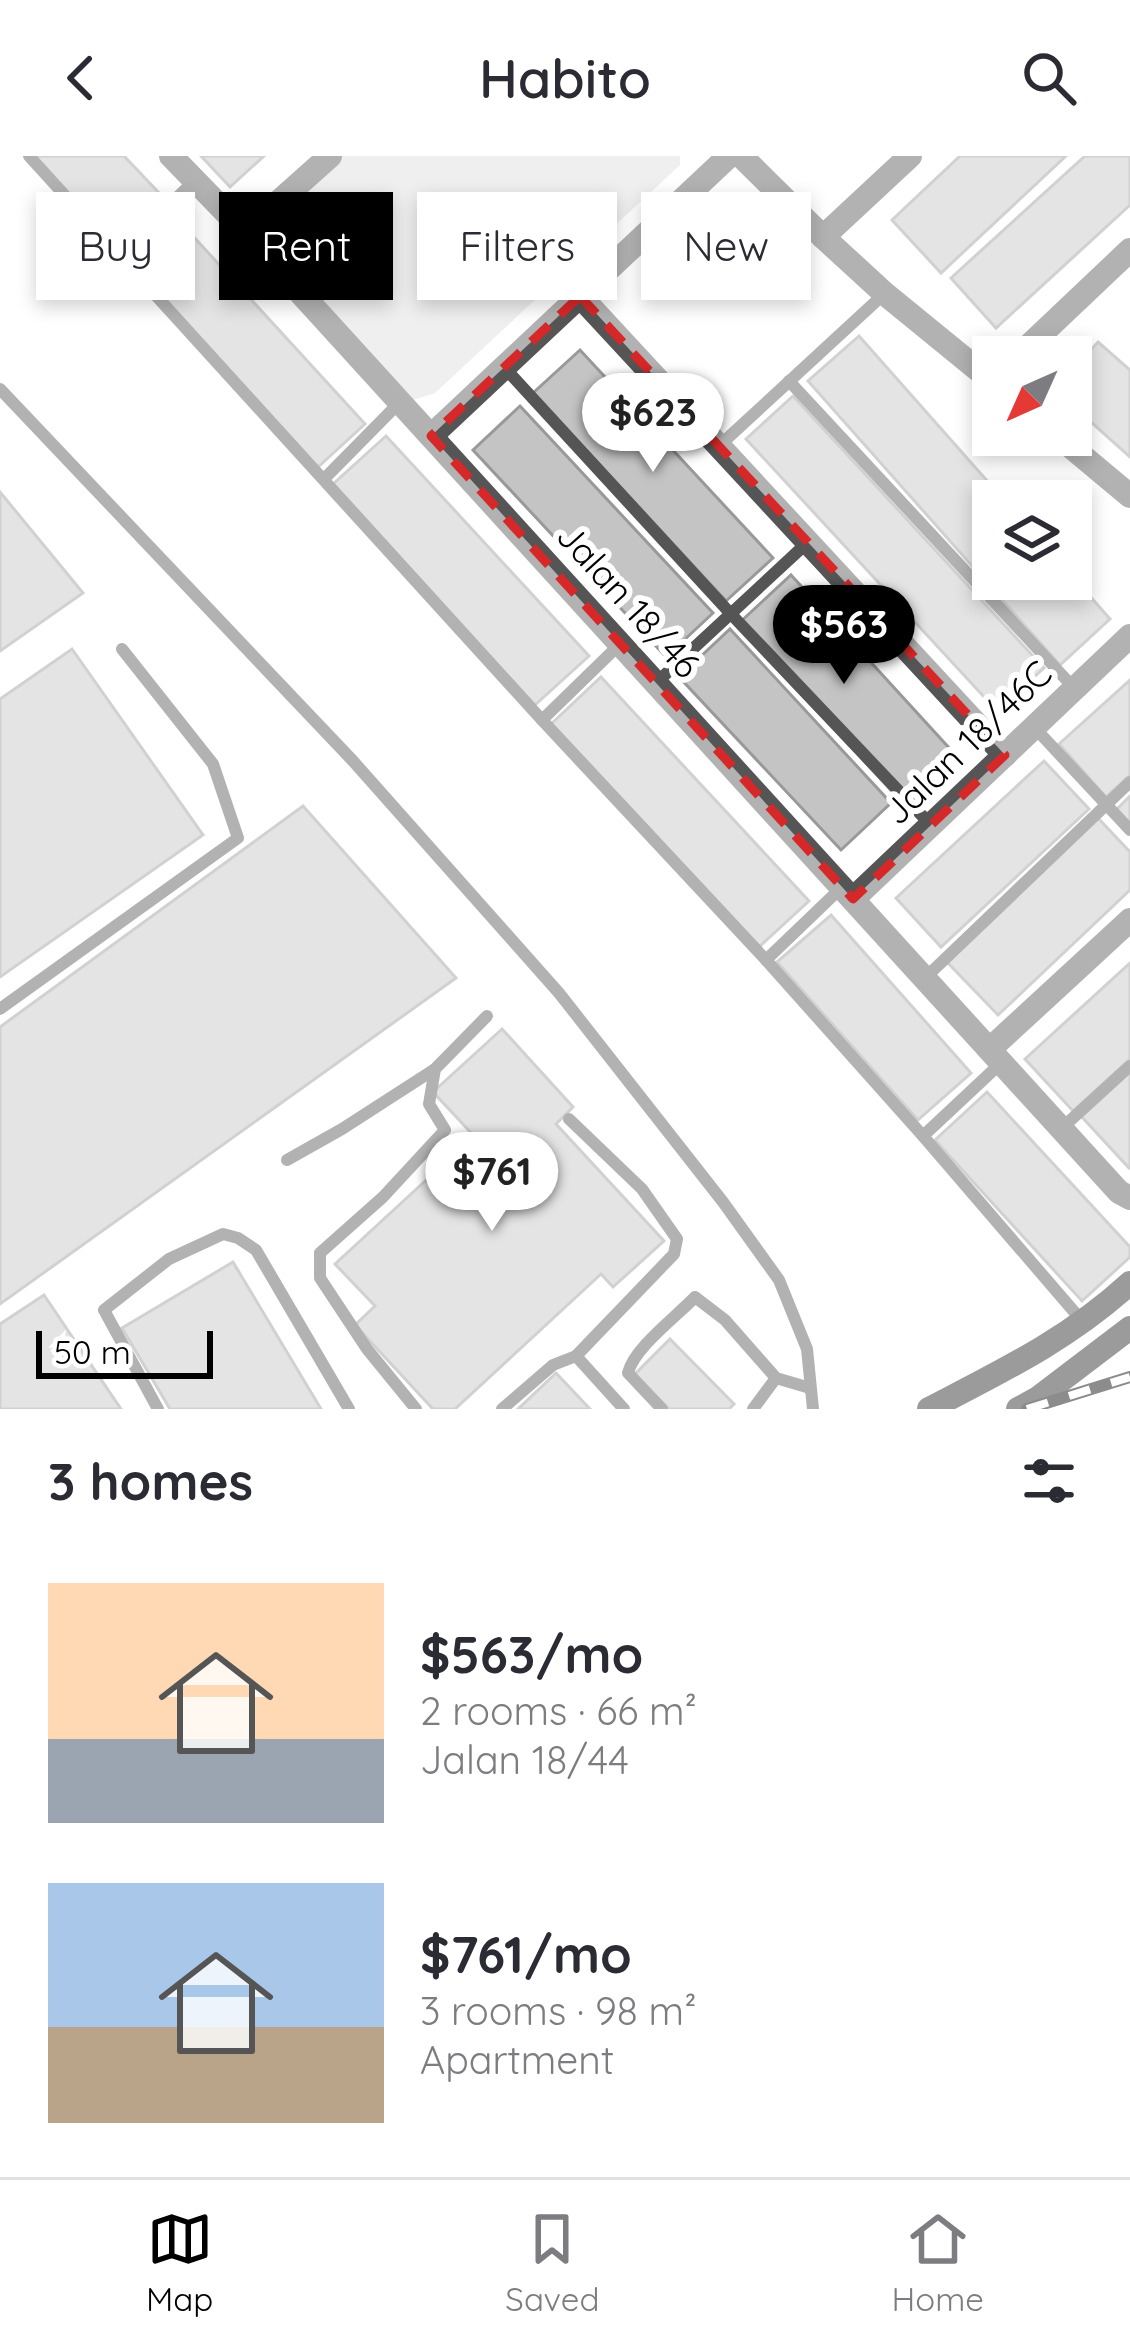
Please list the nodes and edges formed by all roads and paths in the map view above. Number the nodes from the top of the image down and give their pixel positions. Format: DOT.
graph roads {
  1 [pos="29,156"];
  2 [pos="171,156"];
  3 [pos="330,156"];
  4 [pos="729,156"];
  5 [pos="741,156"];
  6 [pos="910,156"];
  7 [pos="194,181"];
  8 [pos="61,192"];
  9 [pos="183,192"];
  10 [pos="290,192"];
  11 [pos="219,206"];
  12 [pos="823,237"];
  13 [pos="1130,250"];
  14 [pos="617,261"];
  15 [pos="884,293"];
  16 [pos="159,300"];
  17 [pos="307,300"];
  18 [pos="576,300"];
  19 [pos="584,300"];
  20 [pos="1039,336"];
  21 [pos="972,365"];
  22 [pos="504,368"];
  23 [pos="789,381"];
  24 [pos="0,388"];
  25 [pos="400,402"];
  26 [pos="430,436"];
  27 [pos="719,446"];
  28 [pos="1082,456"];
  29 [pos="324,479"];
  30 [pos="1130,496"];
  31 [pos="808,542"];
  32 [pos="730,613"];
  33 [pos="1130,636"];
  34 [pos="620,644"];
  35 [pos="122,649"];
  36 [pos="656,683"];
  37 [pos="1075,689"];
  38 [pos="542,720"];
  39 [pos="1034,728"];
  40 [pos="1005,755"];
  41 [pos="1130,782"];
  42 [pos="1106,805"];
  43 [pos="931,825"];
  44 [pos="1130,830"];
  45 [pos="847,893"];
  46 [pos="1130,920"];
  47 [pos="766,960"];
  48 [pos="925,978"];
  49 [pos="0,1009"];
  50 [pos="487,1016"];
  51 [pos="996,1055"];
  52 [pos="1130,1066"];
  53 [pos="435,1070"];
  54 [pos="569,1119"];
  55 [pos="1062,1129"];
  56 [pos="923,1136"];
  57 [pos="287,1160"];
  58 [pos="1130,1198"];
  59 [pos="1130,1282"];
  60 [pos="1083,1322"];
  61 [pos="1130,1328"];
  62 [pos="576,1356"];
  63 [pos="776,1378"];
  64 [pos="810,1388"];
  65 [pos="158,1409"];
  66 [pos="349,1409"];
  67 [pos="416,1409"];
  68 [pos="502,1409"];
  69 [pos="624,1409"];
  70 [pos="662,1409"];
  71 [pos="753,1409"];
  72 [pos="813,1409"];
  73 [pos="929,1409"];
  74 [pos="1018,1409"];
  1 -- 8 [label="lane"];
  2 -- 7 [label="street, Jalan 18/46"];
  3 -- 10 [label="street"];
  4 -- 14 [label="street"];
  5 -- 12 [label="street"];
  6 -- 12 [label="street"];
  7 -- 9 [label="lane"];
  7 -- 11 [label="street, Jalan 18/46"];
  12 -- 15 [label="street"];
  13 -- 20 [label="street"];
  15 -- 21 [label="street"];
  15 -- 23 [label="lane"];
  16 -- 29 [label="lane"];
  17 -- 25 [label="street, Jalan 18/46"];
  18 -- 22 [label="street"];
  19 -- 27 [label="street"];
  22 -- 26 [label="street"];
  22 -- 32 [label="lane"];
  23 -- 27 [label="lane"];
  23 -- 37 [label="lane"];
  24 -- 64 [label="lane"];
  25 -- 26 [label="street, Jalan 18/46"];
  25 -- 29 [label="lane"];
  26 -- 34 [label="street, Jalan 18/46"];
  27 -- 31 [label="street"];
  28 -- 30 [label="street"];
  29 -- 38 [label="lane"];
  31 -- 32 [label="lane"];
  31 -- 40 [label="street"];
  32 -- 36 [label="lane"];
  32 -- 43 [label="lane"];
  33 -- 37 [label="street, Jalan 18/46C"];
  34 -- 36 [label="street, Jalan 18/46"];
  34 -- 38 [label="lane"];
  35 -- 49 [label="lane"];
  36 -- 45 [label="street, Jalan 18/46"];
  37 -- 39 [label="street, Jalan 18/46C"];
  38 -- 47 [label="lane"];
  39 -- 40 [label="street, Jalan 18/46C"];
  39 -- 42 [label="lane"];
  40 -- 43 [label="street, Jalan 18/46C"];
  41 -- 42 [label="lane"];
  42 -- 44 [label="lane"];
  42 -- 48 [label="lane"];
  43 -- 45 [label="street, Jalan 18/46C"];
  45 -- 47 [label="lane"];
  45 -- 48 [label="street, Jalan 18/46"];
  46 -- 51 [label="street"];
  47 -- 56 [label="lane"];
  48 -- 51 [label="street, Jalan 18/46"];
  50 -- 53 [label="lane"];
  51 -- 55 [label="street, Jalan 18/46"];
  51 -- 56 [label="lane"];
  52 -- 55 [label="lane"];
  53 -- 57 [label="lane"];
  53 -- 67 [label="lane"];
  54 -- 62 [label="lane"];
  55 -- 58 [label="street, Jalan 18/46"];
  56 -- 60 [label="lane"];
  59 -- 60 [label="street"];
  60 -- 73 [label="street"];
  61 -- 74 [label="street"];
  62 -- 68 [label="lane"];
  62 -- 69 [label="lane"];
  63 -- 64 [label="lane"];
  63 -- 70 [label="lane"];
  63 -- 71 [label="lane"];
  64 -- 72 [label="lane"];
  65 -- 66 [label="lane"];
}
